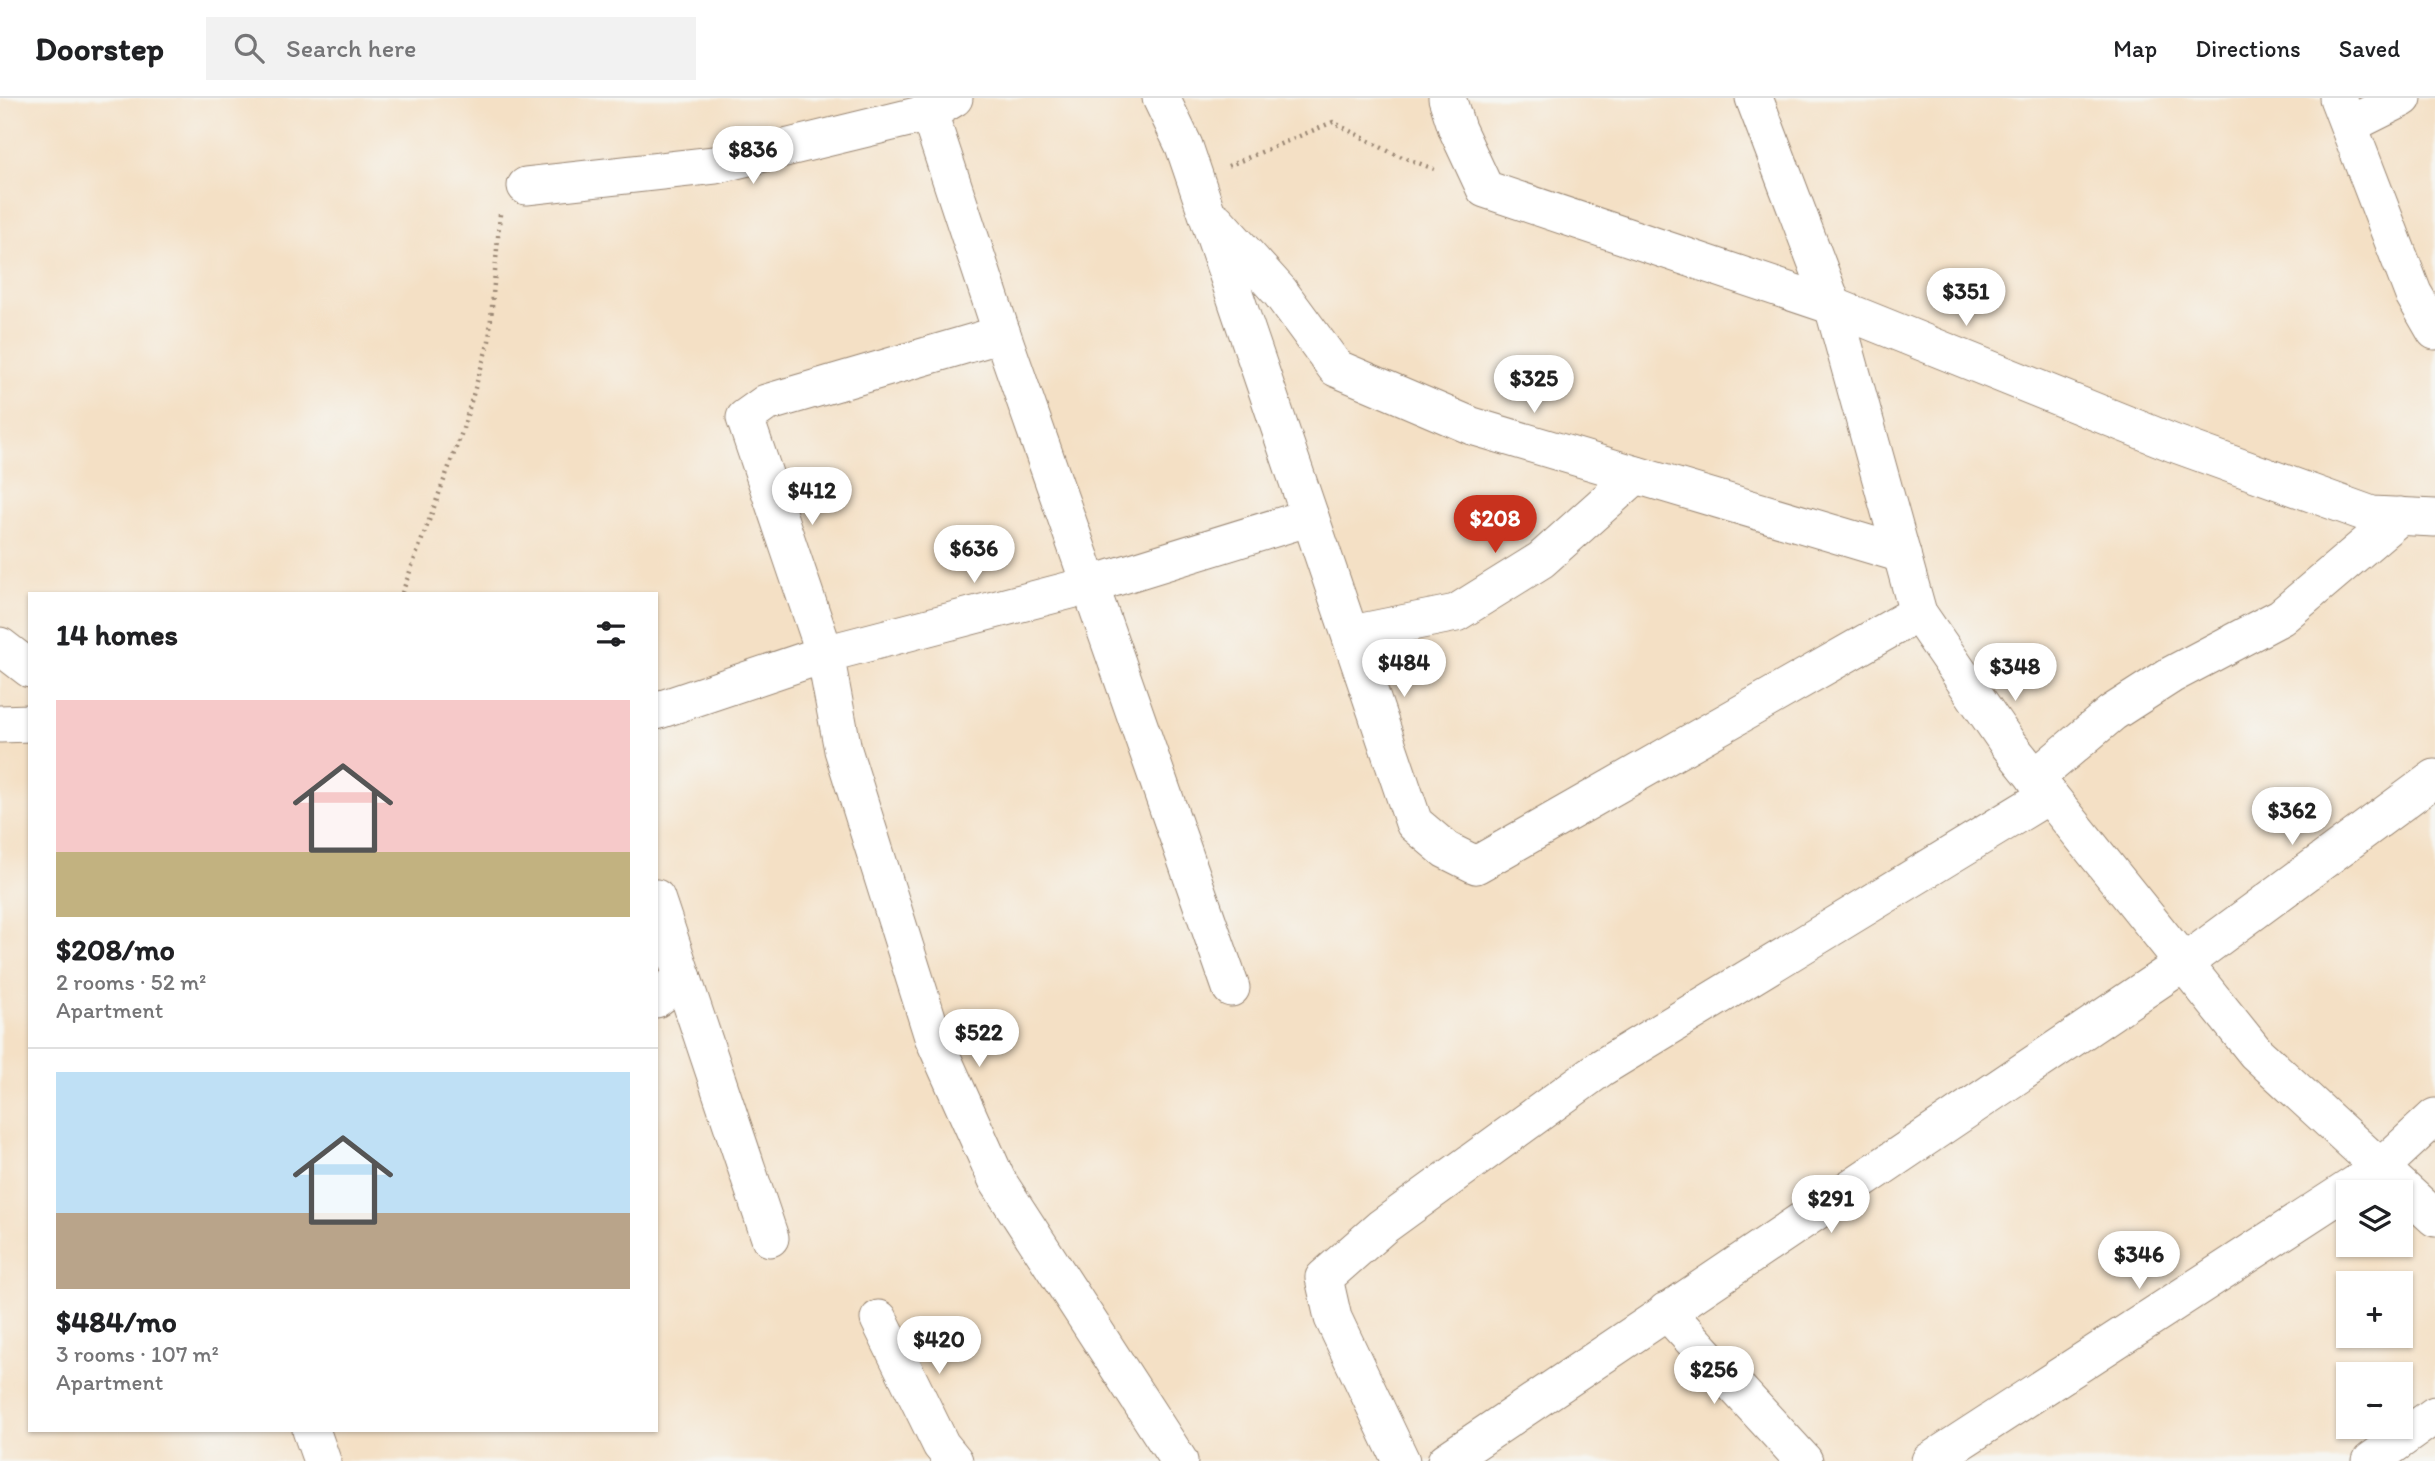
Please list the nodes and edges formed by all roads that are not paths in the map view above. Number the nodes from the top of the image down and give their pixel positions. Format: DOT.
graph roads {
  1 [pos="1161,98"];
  2 [pos="1447,98"];
  3 [pos="1754,98"];
  4 [pos="1785,98"];
  5 [pos="2403,98"];
  6 [pos="2342,105"];
  7 [pos="941,106"];
  8 [pos="1768,134"];
  9 [pos="526,186"];
  10 [pos="1201,195"];
  11 [pos="1833,306"];
  12 [pos="2435,331"];
  13 [pos="1002,334"];
  14 [pos="1636,475"];
  15 [pos="1310,517"];
  16 [pos="2417,517"];
  17 [pos="1902,554"];
  18 [pos="1090,585"];
  19 [pos="1918,613"];
  20 [pos="1352,634"];
  21 [pos="0,646"];
  22 [pos="825,654"];
  23 [pos="28,667"];
  24 [pos="658,710"];
  25 [pos="28,723"];
  26 [pos="0,724"];
  27 [pos="2435,778"];
  28 [pos="2042,786"];
  29 [pos="658,911"];
  30 [pos="2184,963"];
  31 [pos="1231,988"];
  32 [pos="670,989"];
  33 [pos="2435,1117"];
  34 [pos="2379,1169"];
  35 [pos="2435,1217"];
  36 [pos="770,1238"];
  37 [pos="1667,1311"];
  38 [pos="879,1319"];
  39 [pos="2435,1415"];
  40 [pos="312,1432"];
  41 [pos="942,1456"];
  42 [pos="322,1461"];
  43 [pos="1179,1461"];
  44 [pos="1401,1461"];
  45 [pos="1446,1461"];
  46 [pos="1804,1461"];
  47 [pos="1930,1461"];
  48 [pos="2371,1461"];
  1 -- 10 [label="street"];
  2 -- 11 [label="street"];
  3 -- 8 [label="street"];
  4 -- 8 [label="street"];
  5 -- 6 [label="street"];
  6 -- 12 [label="street"];
  7 -- 9 [label="street"];
  7 -- 13 [label="street"];
  8 -- 11 [label="street"];
  10 -- 14 [label="street"];
  10 -- 15 [label="street"];
  11 -- 16 [label="street"];
  11 -- 17 [label="street"];
  13 -- 18 [label="street"];
  13 -- 22 [label="street"];
  14 -- 17 [label="street"];
  14 -- 20 [label="street"];
  15 -- 18 [label="street"];
  15 -- 20 [label="street"];
  16 -- 28 [label="street"];
  17 -- 19 [label="street"];
  18 -- 22 [label="street"];
  18 -- 31 [label="street"];
  19 -- 20 [label="street"];
  19 -- 28 [label="street"];
  21 -- 23 [label="street"];
  22 -- 24 [label="street"];
  22 -- 43 [label="street"];
  25 -- 26 [label="street"];
  27 -- 30 [label="street"];
  28 -- 30 [label="street"];
  28 -- 44 [label="street"];
  29 -- 32 [label="street"];
  30 -- 34 [label="street"];
  30 -- 37 [label="street"];
  32 -- 36 [label="street"];
  33 -- 34 [label="street"];
  34 -- 35 [label="street"];
  34 -- 47 [label="street"];
  37 -- 45 [label="street"];
  37 -- 46 [label="street"];
  38 -- 41 [label="street"];
  39 -- 48 [label="street"];
  40 -- 42 [label="street"];
}
